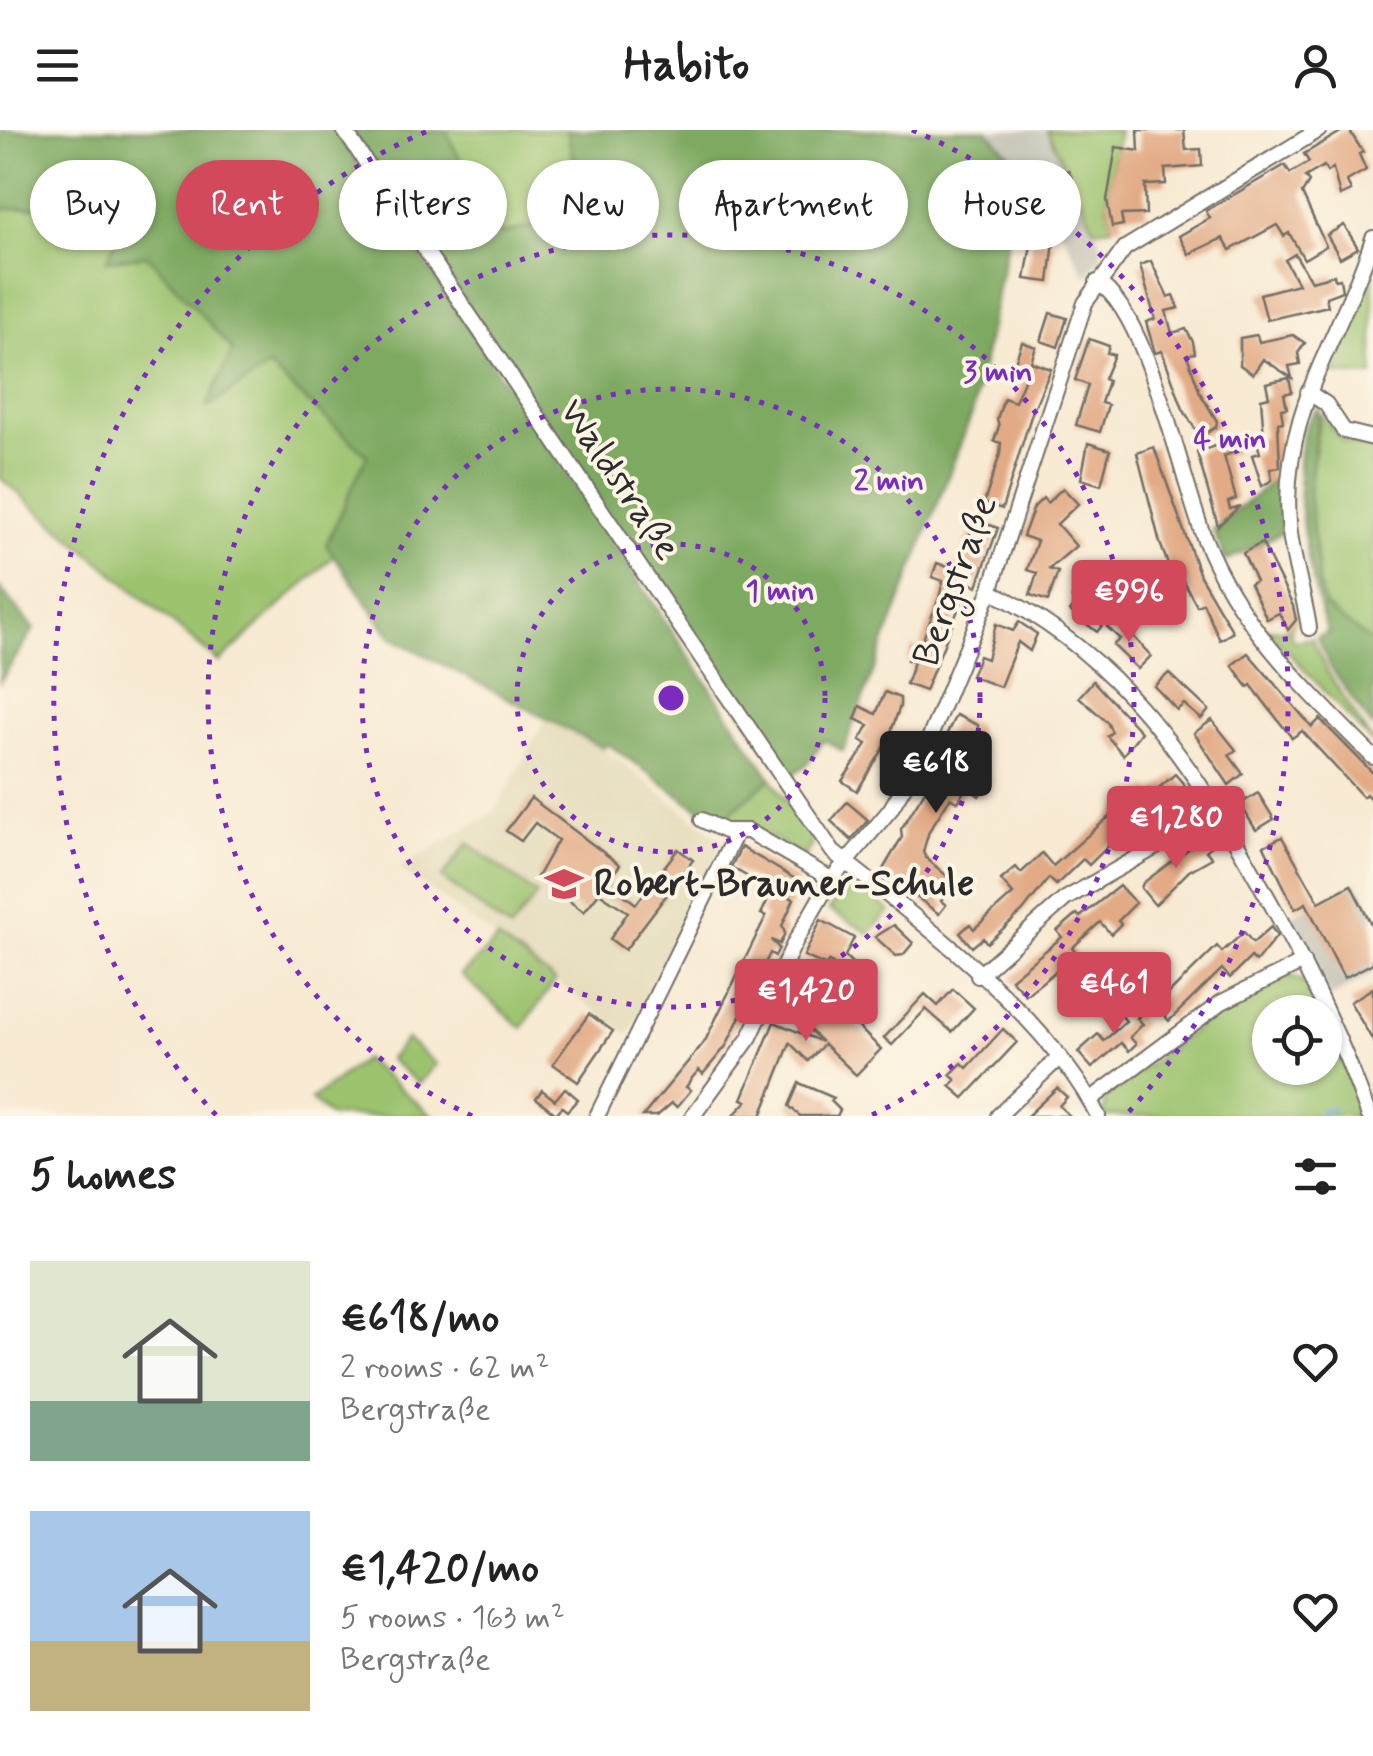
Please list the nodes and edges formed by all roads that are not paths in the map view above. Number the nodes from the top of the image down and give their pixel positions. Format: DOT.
graph roads {
  1 [pos="344,130"];
  2 [pos="1319,130"];
  3 [pos="1373,238"];
  4 [pos="1097,282"];
  5 [pos="1308,392"];
  6 [pos="1373,438"];
  7 [pos="990,591"];
  8 [pos="1309,628"];
  9 [pos="1373,757"];
  10 [pos="1219,811"];
  11 [pos="702,820"];
  12 [pos="737,832"];
  13 [pos="846,862"];
  14 [pos="832,880"];
  15 [pos="1303,962"];
  16 [pos="978,976"];
  17 [pos="1060,1057"];
  18 [pos="1090,1100"];
  19 [pos="597,1116"];
  20 [pos="694,1116"];
  21 [pos="998,1116"];
  22 [pos="1098,1116"];
  23 [pos="1369,1116"];
  1 -- 13 [label="street, Waldstraße"];
  2 -- 4 [label="street, Bergstraße"];
  3 -- 5 [label="street"];
  4 -- 7 [label="street, Bergstraße"];
  4 -- 9 [label="street"];
  5 -- 6 [label="street"];
  5 -- 8 [label="street"];
  7 -- 10 [label="street"];
  7 -- 13 [label="street, Bergstraße"];
  10 -- 15 [label="street"];
  10 -- 16 [label="street"];
  11 -- 12 [label="street"];
  12 -- 14 [label="street"];
  12 -- 19 [label="street"];
  13 -- 14 [label="street, Bergstraße"];
  13 -- 16 [label="street, Waldstraße"];
  14 -- 20 [label="street, Bergstraße"];
  15 -- 18 [label="street"];
  15 -- 23 [label="street"];
  16 -- 17 [label="street, Waldstraße"];
  17 -- 18 [label="street, Waldstraße"];
  17 -- 21 [label="street"];
  18 -- 22 [label="street, Waldstraße"];
}
